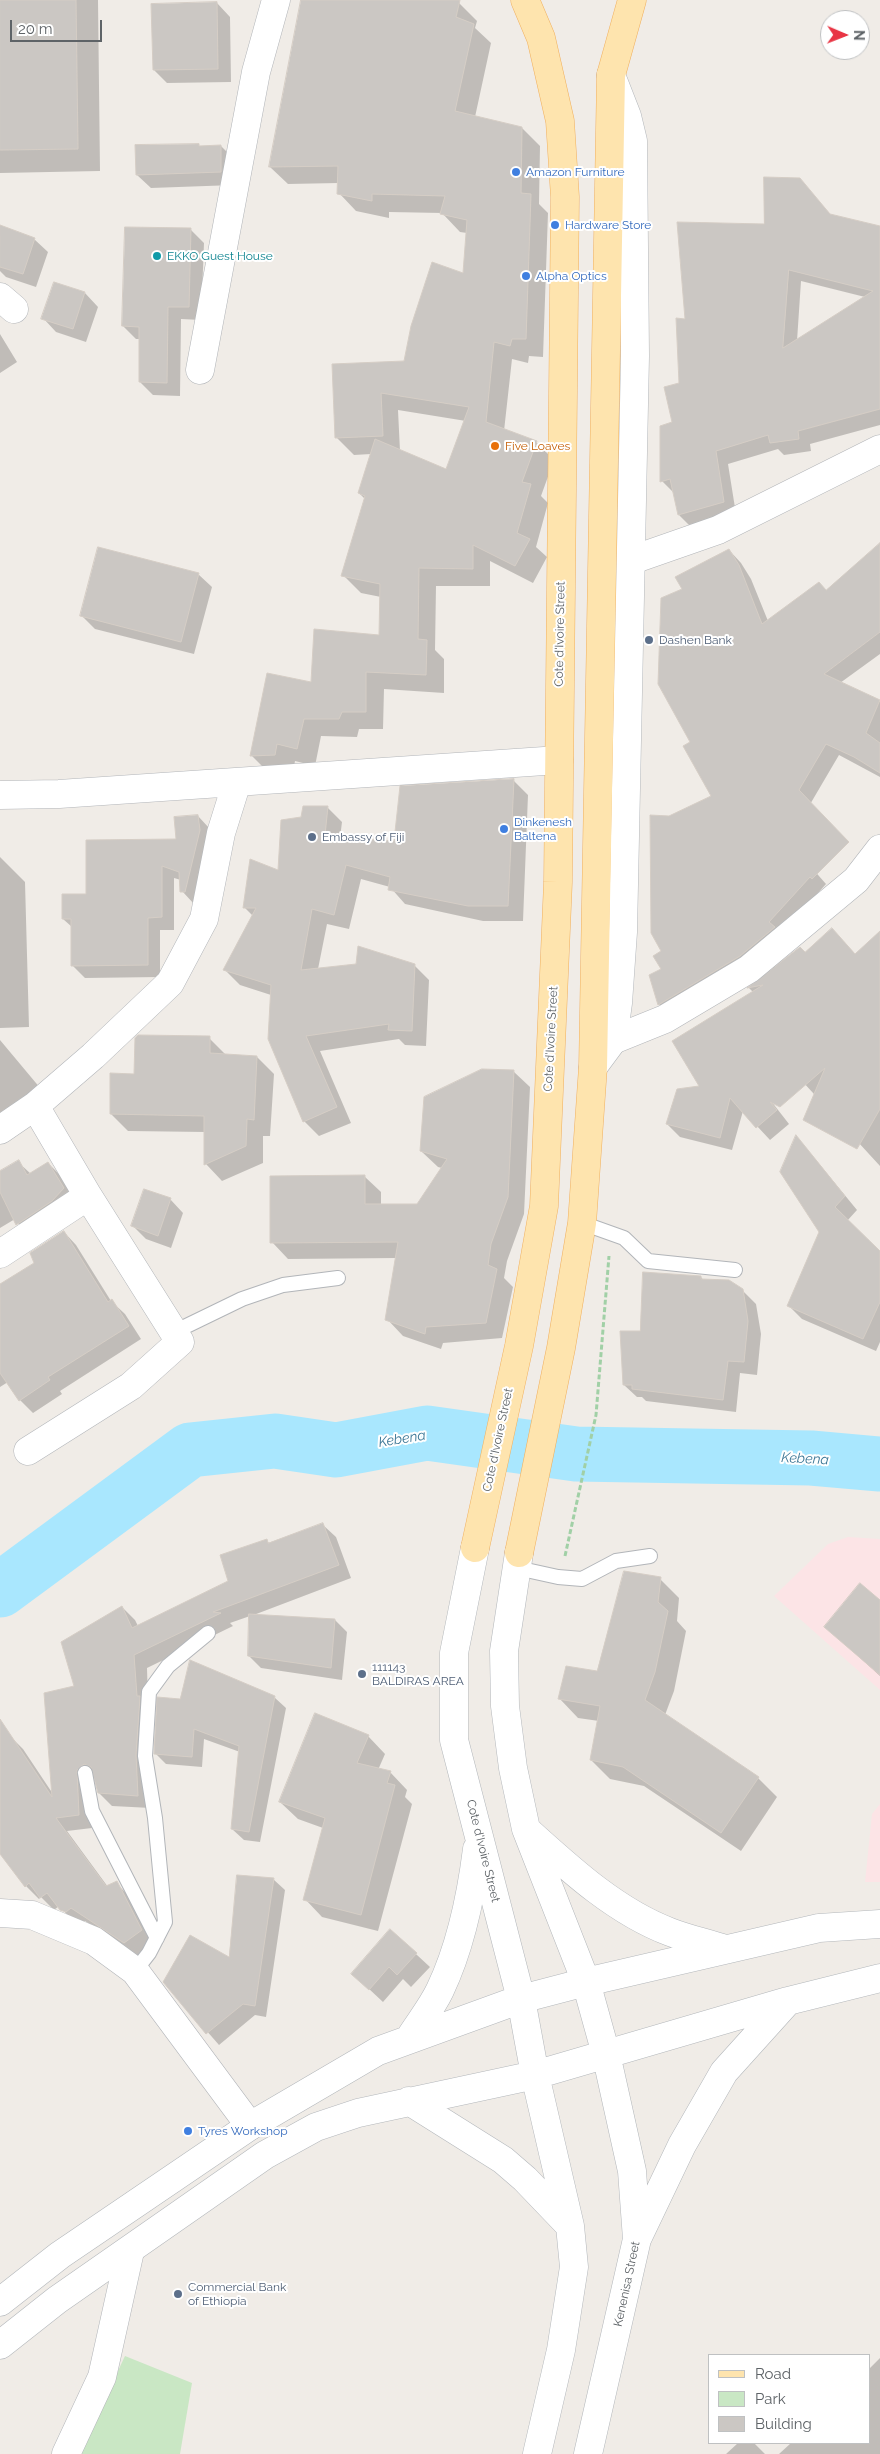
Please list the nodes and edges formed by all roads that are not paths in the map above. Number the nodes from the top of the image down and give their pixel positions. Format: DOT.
graph roads {
  1 [pos="276,0"];
  2 [pos="525,0"];
  3 [pos="632,0"];
  4 [pos="611,75"];
  5 [pos="200,370"];
  6 [pos="880,449"];
  7 [pos="632,560"];
  8 [pos="559,760"];
  9 [pos="237,782"];
  10 [pos="0,795"];
  11 [pos="880,850"];
  12 [pos="613,1040"];
  13 [pos="593,1067"];
  14 [pos="35,1106"];
  15 [pos="0,1130"];
  16 [pos="88,1196"];
  17 [pos="582,1223"];
  18 [pos="0,1254"];
  19 [pos="735,1270"];
  20 [pos="338,1278"];
  21 [pos="174,1332"];
  22 [pos="28,1451"];
  23 [pos="650,1556"];
  24 [pos="518,1560"];
  25 [pos="208,1633"];
  26 [pos="85,1773"];
  27 [pos="526,1829"];
  28 [pos="478,1835"];
  29 [pos="0,1912"];
  30 [pos="880,1924"];
  31 [pos="157,1938"];
  32 [pos="726,1950"];
  33 [pos="134,1971"];
  34 [pos="880,1978"];
  35 [pos="586,1982"];
  36 [pos="520,1999"];
  37 [pos="788,2002"];
  38 [pos="409,2039"];
  39 [pos="606,2054"];
  40 [pos="535,2074"];
  41 [pos="409,2101"];
  42 [pos="250,2126"];
  43 [pos="570,2226"];
  44 [pos="637,2239"];
  45 [pos="130,2251"];
  46 [pos="0,2302"];
  47 [pos="0,2345"];
  48 [pos="66,2454"];
  49 [pos="537,2454"];
  50 [pos="588,2454"];
  1 -- 5 [label="main road"];
  2 -- 8 [label="main road, Cote d'Ivoire Street"];
  3 -- 4 [label="main road"];
  4 -- 7 [label="main road"];
  4 -- 13 [label="main road"];
  6 -- 7 [label="main road"];
  7 -- 12 [label="main road"];
  8 -- 9 [label="main road"];
  8 -- 28 [label="main road, Cote d'Ivoire Street"];
  9 -- 10 [label="main road"];
  9 -- 14 [label="main road"];
  11 -- 12 [label="main road"];
  12 -- 13 [label="main road"];
  13 -- 17 [label="main road"];
  14 -- 15 [label="main road"];
  14 -- 16 [label="main road"];
  16 -- 18 [label="main road"];
  16 -- 21 [label="main road"];
  17 -- 19 [label="lane"];
  17 -- 24 [label="main road"];
  20 -- 21 [label="lane"];
  21 -- 22 [label="main road"];
  23 -- 24 [label="lane"];
  24 -- 27 [label="main road"];
  25 -- 31 [label="lane"];
  26 -- 31 [label="lane"];
  27 -- 32 [label="main road"];
  27 -- 35 [label="main road"];
  28 -- 36 [label="main road, Cote d'Ivoire Street"];
  28 -- 38 [label="main road"];
  29 -- 33 [label="main road"];
  30 -- 32 [label="main road"];
  31 -- 33 [label="lane"];
  32 -- 35 [label="main road"];
  33 -- 42 [label="main road"];
  34 -- 37 [label="main road"];
  35 -- 36 [label="main road"];
  35 -- 39 [label="main road, Kenenisa Street"];
  36 -- 38 [label="main road"];
  36 -- 40 [label="main road, Cote d'Ivoire Street"];
  37 -- 39 [label="main road"];
  37 -- 44 [label="main road"];
  38 -- 42 [label="main road"];
  39 -- 40 [label="main road"];
  39 -- 44 [label="main road, Kenenisa Street"];
  40 -- 41 [label="main road"];
  40 -- 43 [label="main road"];
  41 -- 43 [label="main road"];
  41 -- 45 [label="main road"];
  42 -- 46 [label="main road"];
  43 -- 49 [label="main road"];
  44 -- 50 [label="main road, Kenenisa Street"];
  45 -- 47 [label="main road"];
  45 -- 48 [label="main road"];
}
